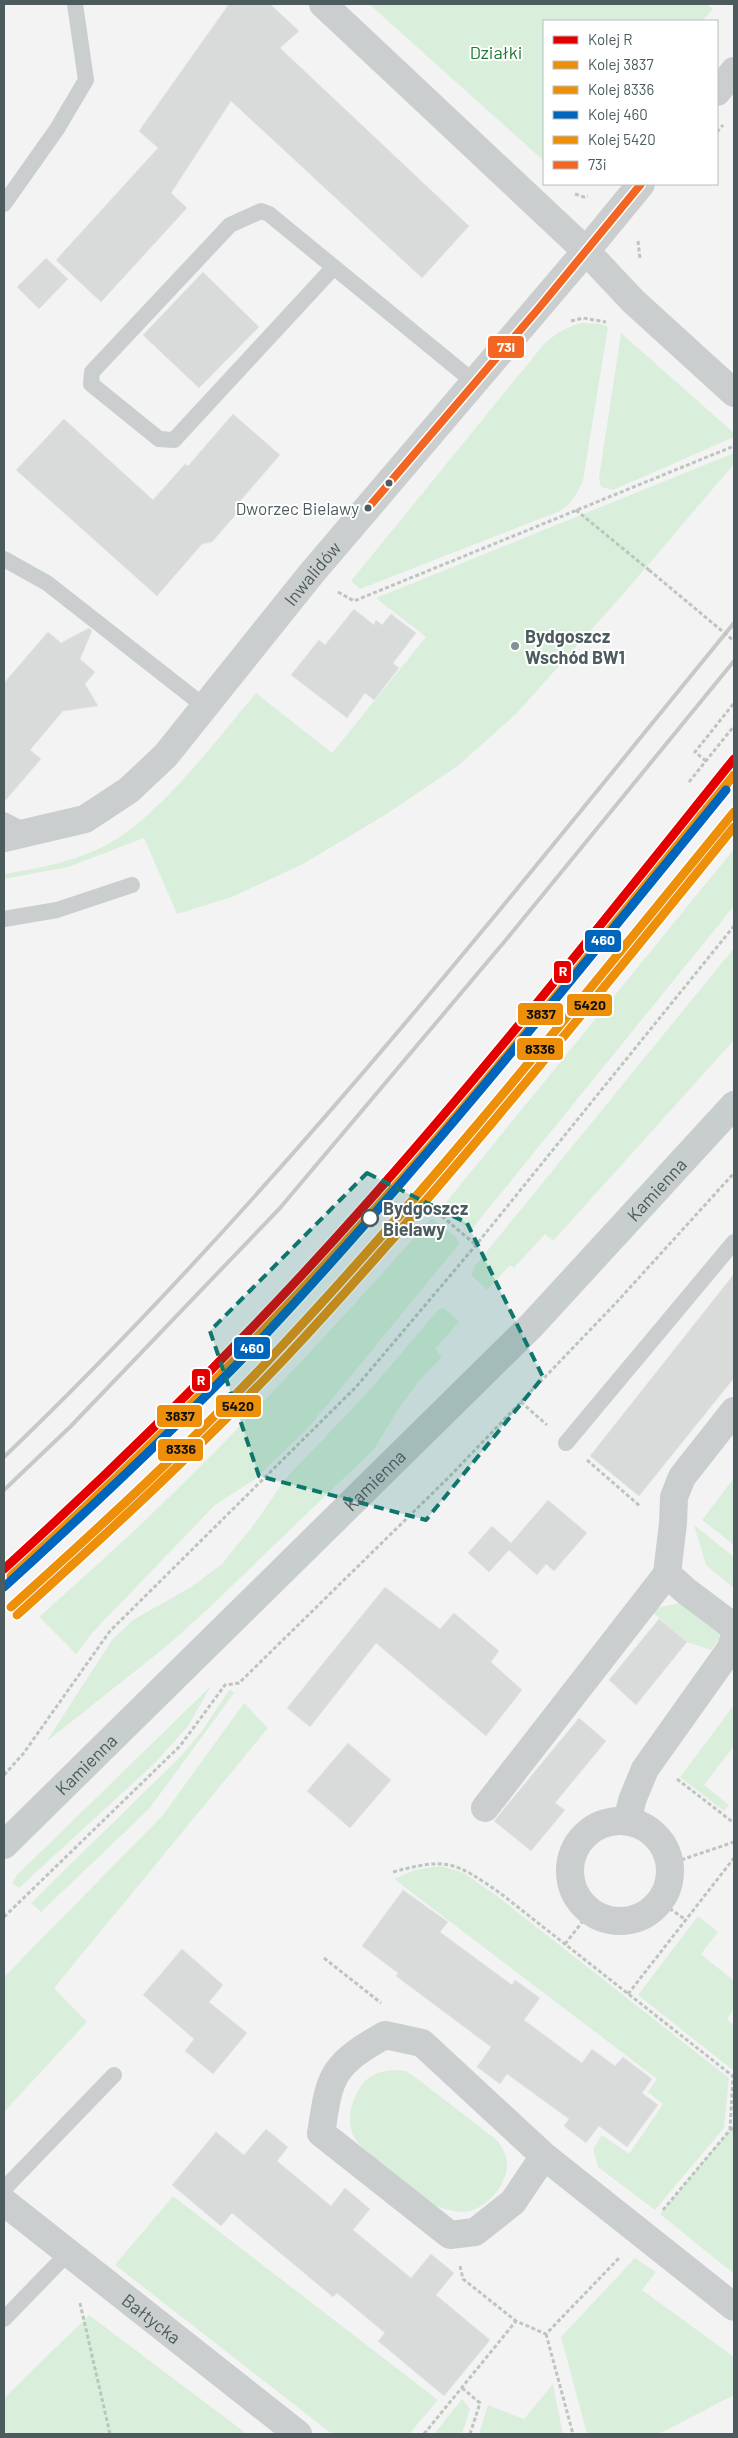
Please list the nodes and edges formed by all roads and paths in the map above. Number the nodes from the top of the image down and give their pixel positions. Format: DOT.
graph roads {
  1 [pos="75,4"];
  2 [pos="323,4"];
  3 [pos="734,71"];
  4 [pos="718,91"];
  5 [pos="640,185"];
  6 [pos="4,204"];
  7 [pos="638,240"];
  8 [pos="586,252"];
  9 [pos="640,262"];
  10 [pos="334,268"];
  11 [pos="474,382"];
  12 [pos="734,393"];
  13 [pos="734,446"];
  14 [pos="576,510"];
  15 [pos="4,559"];
  16 [pos="336,590"];
  17 [pos="734,641"];
  18 [pos="734,703"];
  19 [pos="204,706"];
  20 [pos="734,726"];
  21 [pos="706,761"];
  22 [pos="689,782"];
  23 [pos="4,820"];
  24 [pos="16,835"];
  25 [pos="132,885"];
  26 [pos="4,919"];
  27 [pos="734,926"];
  28 [pos="734,1105"];
  29 [pos="734,1173"];
  30 [pos="438,1212"];
  31 [pos="734,1242"];
  32 [pos="476,1245"];
  33 [pos="521,1402"];
  34 [pos="734,1411"];
  35 [pos="566,1443"];
  36 [pos="642,1508"];
  37 [pos="667,1574"];
  38 [pos="733,1643"];
  39 [pos="669,1773"];
  40 [pos="4,1775"];
  41 [pos="485,1808"];
  42 [pos="628,1820"];
  43 [pos="734,1823"];
  44 [pos="734,1842"];
  45 [pos="4,1845"];
  46 [pos="734,1858"];
  47 [pos="669,1864"];
  48 [pos="393,1872"];
  49 [pos="660,1901"];
  50 [pos="590,1912"];
  51 [pos="4,1917"];
  52 [pos="686,1920"];
  53 [pos="565,1944"];
  54 [pos="628,1994"];
  55 [pos="114,2075"];
  56 [pos="734,2077"];
  57 [pos="734,2128"];
  58 [pos="730,2130"];
  59 [pos="544,2156"];
  60 [pos="4,2189"];
  61 [pos="4,2202"];
  62 [pos="642,2234"];
  63 [pos="450,2235"];
  64 [pos="68,2253"];
  65 [pos="79,2300"];
  66 [pos="734,2307"];
  67 [pos="4,2319"];
  68 [pos="516,2321"];
  69 [pos="546,2334"];
  70 [pos="462,2388"];
  71 [pos="110,2434"];
  72 [pos="298,2434"];
  73 [pos="424,2434"];
  74 [pos="470,2434"];
  75 [pos="573,2434"];
  1 -- 6 [label="lane"];
  2 -- 8 [label="street"];
  3 -- 4 [label="street"];
  5 -- 8 [label="street, Inwalidów"];
  7 -- 9 [label="path"];
  8 -- 11 [label="street, Inwalidów"];
  8 -- 12 [label="street"];
  10 -- 10 [label="lane"];
  10 -- 11 [label="lane"];
  11 -- 19 [label="street, Inwalidów"];
  13 -- 14 [label="path"];
  14 -- 16 [label="path"];
  14 -- 17 [label="path, bridge"];
  15 -- 19 [label="lane"];
  18 -- 21 [label="path"];
  19 -- 24 [label="street, Inwalidów"];
  20 -- 21 [label="path"];
  21 -- 22 [label="path"];
  23 -- 24 [label="lane"];
  25 -- 26 [label="lane"];
  27 -- 32 [label="path"];
  28 -- 45 [label="main road, Kamienna"];
  29 -- 33 [label="path"];
  30 -- 32 [label="path"];
  31 -- 35 [label="lane"];
  32 -- 40 [label="path"];
  33 -- 35 [label="path"];
  33 -- 51 [label="path"];
  34 -- 37 [label="street"];
  35 -- 36 [label="path"];
  37 -- 38 [label="street"];
  37 -- 41 [label="street"];
  38 -- 42 [label="street"];
  39 -- 43 [label="path"];
  42 -- 47 [label="street"];
  42 -- 50 [label="street"];
  44 -- 47 [label="path"];
  46 -- 52 [label="path"];
  47 -- 49 [label="street"];
  48 -- 53 [label="path"];
  49 -- 50 [label="street"];
  49 -- 52 [label="path"];
  50 -- 53 [label="path"];
  52 -- 54 [label="path"];
  53 -- 54 [label="path"];
  54 -- 56 [label="path"];
  55 -- 60 [label="lane"];
  56 -- 58 [label="path"];
  57 -- 58 [label="path"];
  58 -- 62 [label="path"];
  59 -- 62 [label="street"];
  59 -- 63 [label="street"];
  59 -- 63 [label="street"];
  61 -- 64 [label="street, Bałtycka"];
  62 -- 66 [label="street"];
  62 -- 69 [label="path"];
  63 -- 68 [label="path"];
  64 -- 67 [label="lane"];
  64 -- 72 [label="street, Bałtycka"];
  65 -- 71 [label="path"];
  68 -- 69 [label="path"];
  68 -- 70 [label="path"];
  69 -- 75 [label="path"];
  70 -- 73 [label="path"];
  70 -- 74 [label="path"];
}
